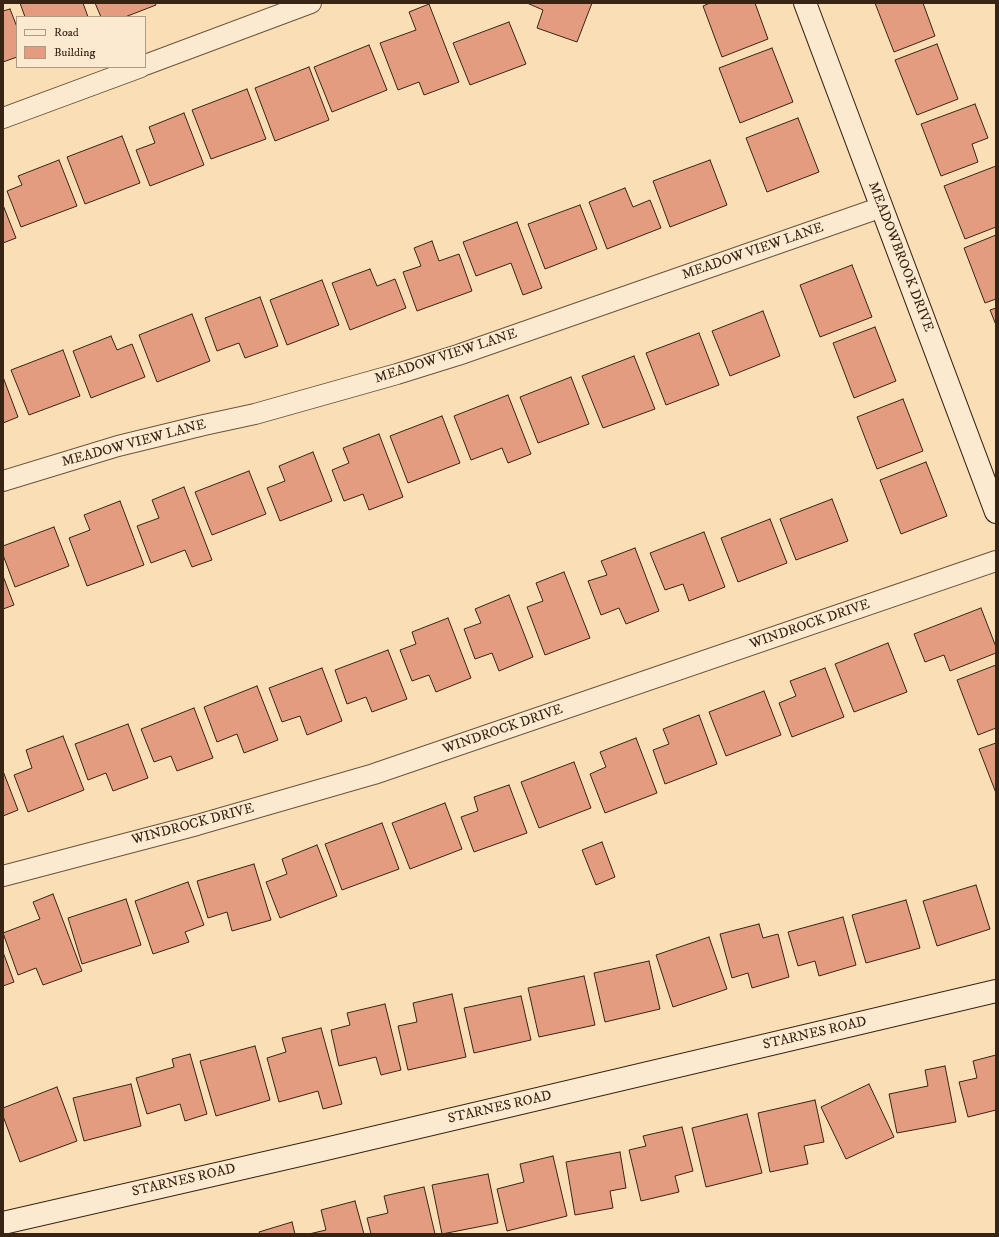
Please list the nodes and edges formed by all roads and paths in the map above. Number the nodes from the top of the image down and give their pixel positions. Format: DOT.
graph roads {
  1 [pos="311,3"];
  2 [pos="805,3"];
  3 [pos="146,65"];
  4 [pos="137,68"];
  5 [pos="3,118"];
  6 [pos="882,207"];
  7 [pos="3,481"];
  8 [pos="996,512"];
  9 [pos="996,562"];
  10 [pos="3,876"];
  11 [pos="996,991"];
  12 [pos="3,1222"];
  1 -- 3 [label="street"];
  2 -- 6 [label="main road, MEADOWBROOK DRIVE"];
  4 -- 5 [label="street"];
  6 -- 7 [label="street, MEADOW VIEW LANE"];
  6 -- 8 [label="main road, MEADOWBROOK DRIVE"];
  9 -- 10 [label="street, WINDROCK DRIVE"];
  11 -- 12 [label="main road, STARNES ROAD"];
}
